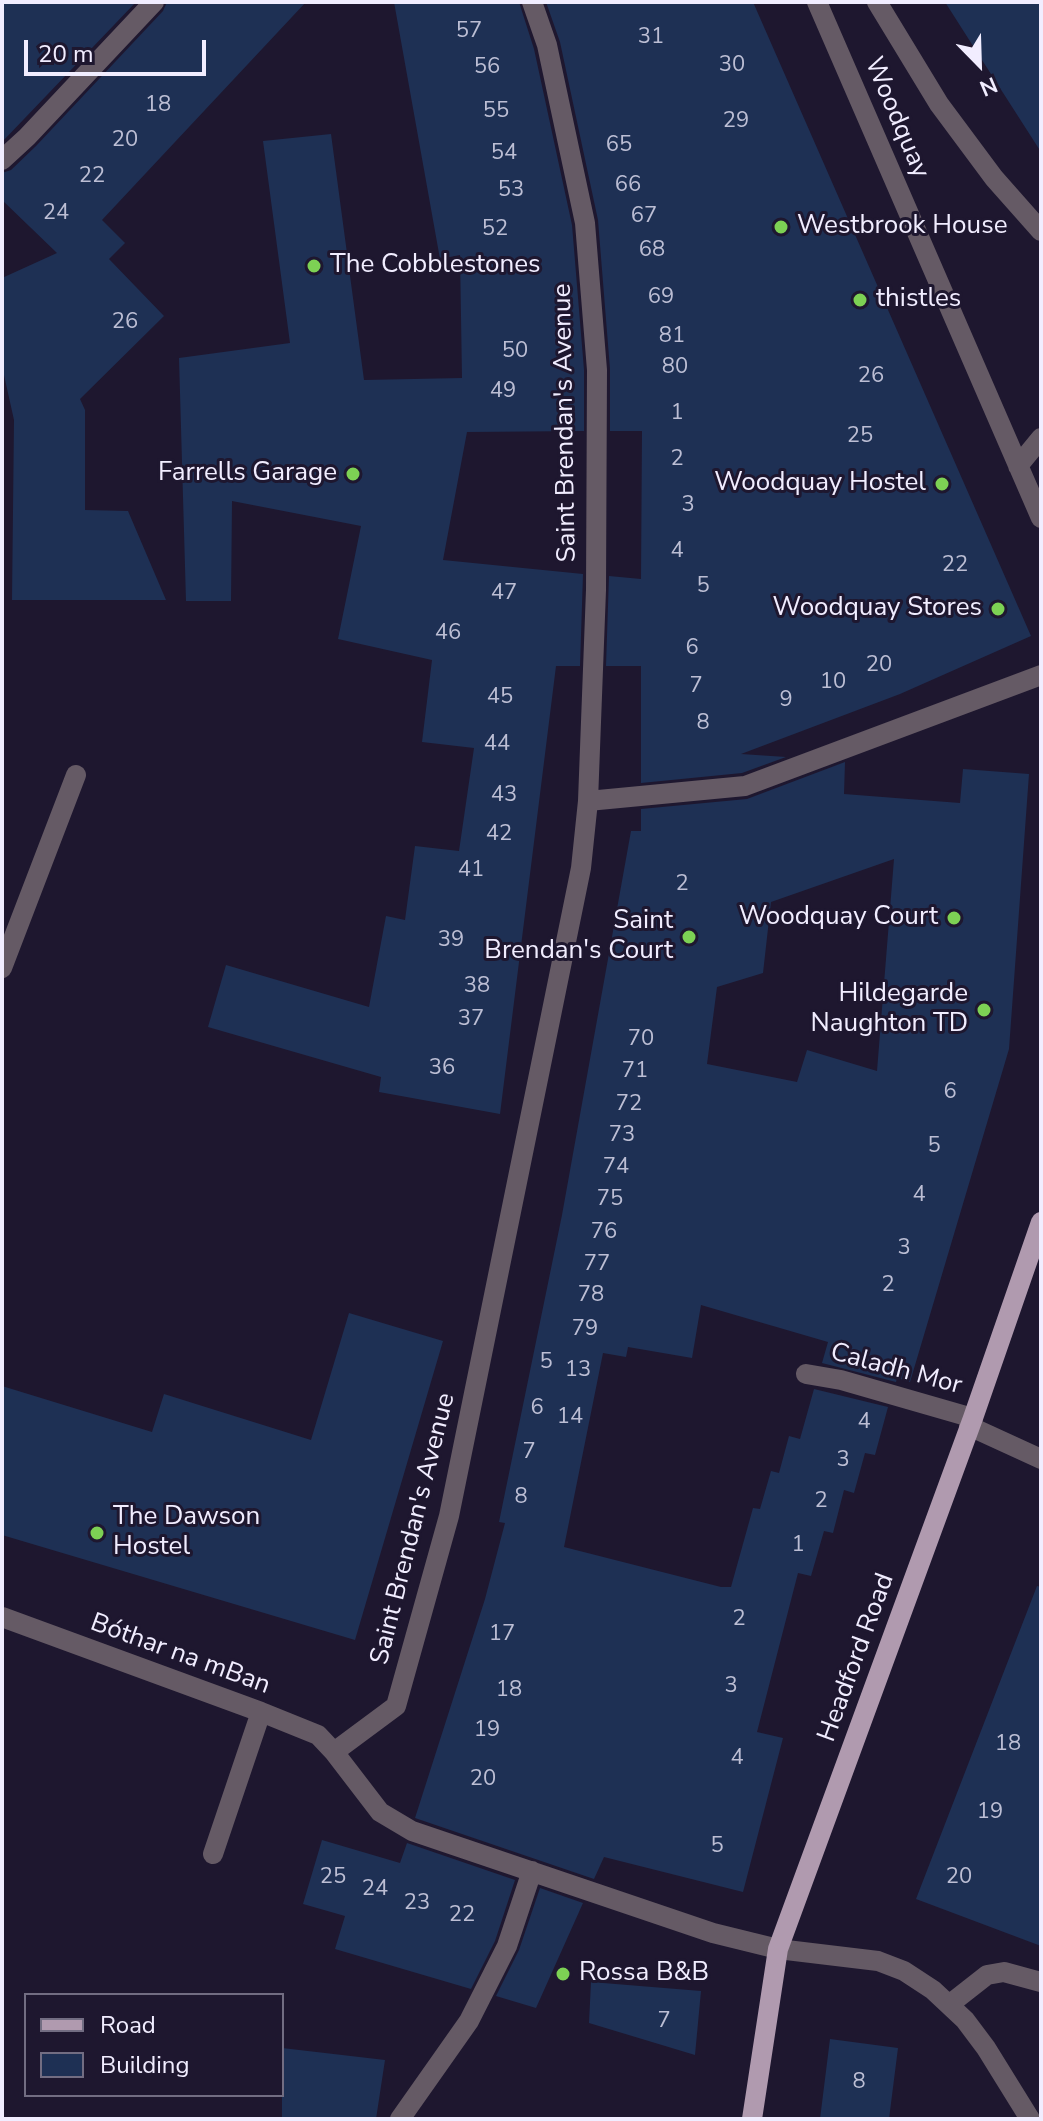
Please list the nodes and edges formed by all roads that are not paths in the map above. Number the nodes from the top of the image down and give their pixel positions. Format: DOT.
graph roads {
  1 [pos="154,2"];
  2 [pos="532,2"];
  3 [pos="817,2"];
  4 [pos="877,2"];
  5 [pos="2,160"];
  6 [pos="1041,231"];
  7 [pos="1041,438"];
  8 [pos="1018,466"];
  9 [pos="1041,518"];
  10 [pos="1041,675"];
  11 [pos="76,775"];
  12 [pos="588,801"];
  13 [pos="2,968"];
  14 [pos="1041,1222"];
  15 [pos="806,1374"];
  16 [pos="971,1422"];
  17 [pos="1041,1459"];
  18 [pos="2,1617"];
  19 [pos="261,1712"];
  20 [pos="334,1752"];
  21 [pos="213,1854"];
  22 [pos="532,1871"];
  23 [pos="778,1949"];
  24 [pos="1041,1982"];
  25 [pos="950,2004"];
  26 [pos="400,2119"];
  27 [pos="752,2119"];
  28 [pos="1030,2119"];
  1 -- 5 [label="street"];
  2 -- 12 [label="street, Saint Brendan's Avenue"];
  3 -- 8 [label="street, Woodquay"];
  4 -- 6 [label="street, Woodquay"];
  7 -- 8 [label="street"];
  8 -- 9 [label="street, Woodquay"];
  10 -- 12 [label="street"];
  11 -- 13 [label="street"];
  12 -- 20 [label="street, Saint Brendan's Avenue"];
  14 -- 16 [label="main road, Headford Road"];
  15 -- 16 [label="street, Caladh Mor"];
  16 -- 17 [label="street, Caladh Mor"];
  16 -- 23 [label="main road, Headford Road"];
  18 -- 19 [label="street, Bóthar na mBan"];
  19 -- 20 [label="street, Bóthar na mBan"];
  19 -- 21 [label="street"];
  20 -- 22 [label="street"];
  22 -- 23 [label="street"];
  22 -- 26 [label="street"];
  23 -- 25 [label="street"];
  23 -- 27 [label="main road, Headford Road"];
  24 -- 25 [label="street"];
  25 -- 28 [label="street"];
}
